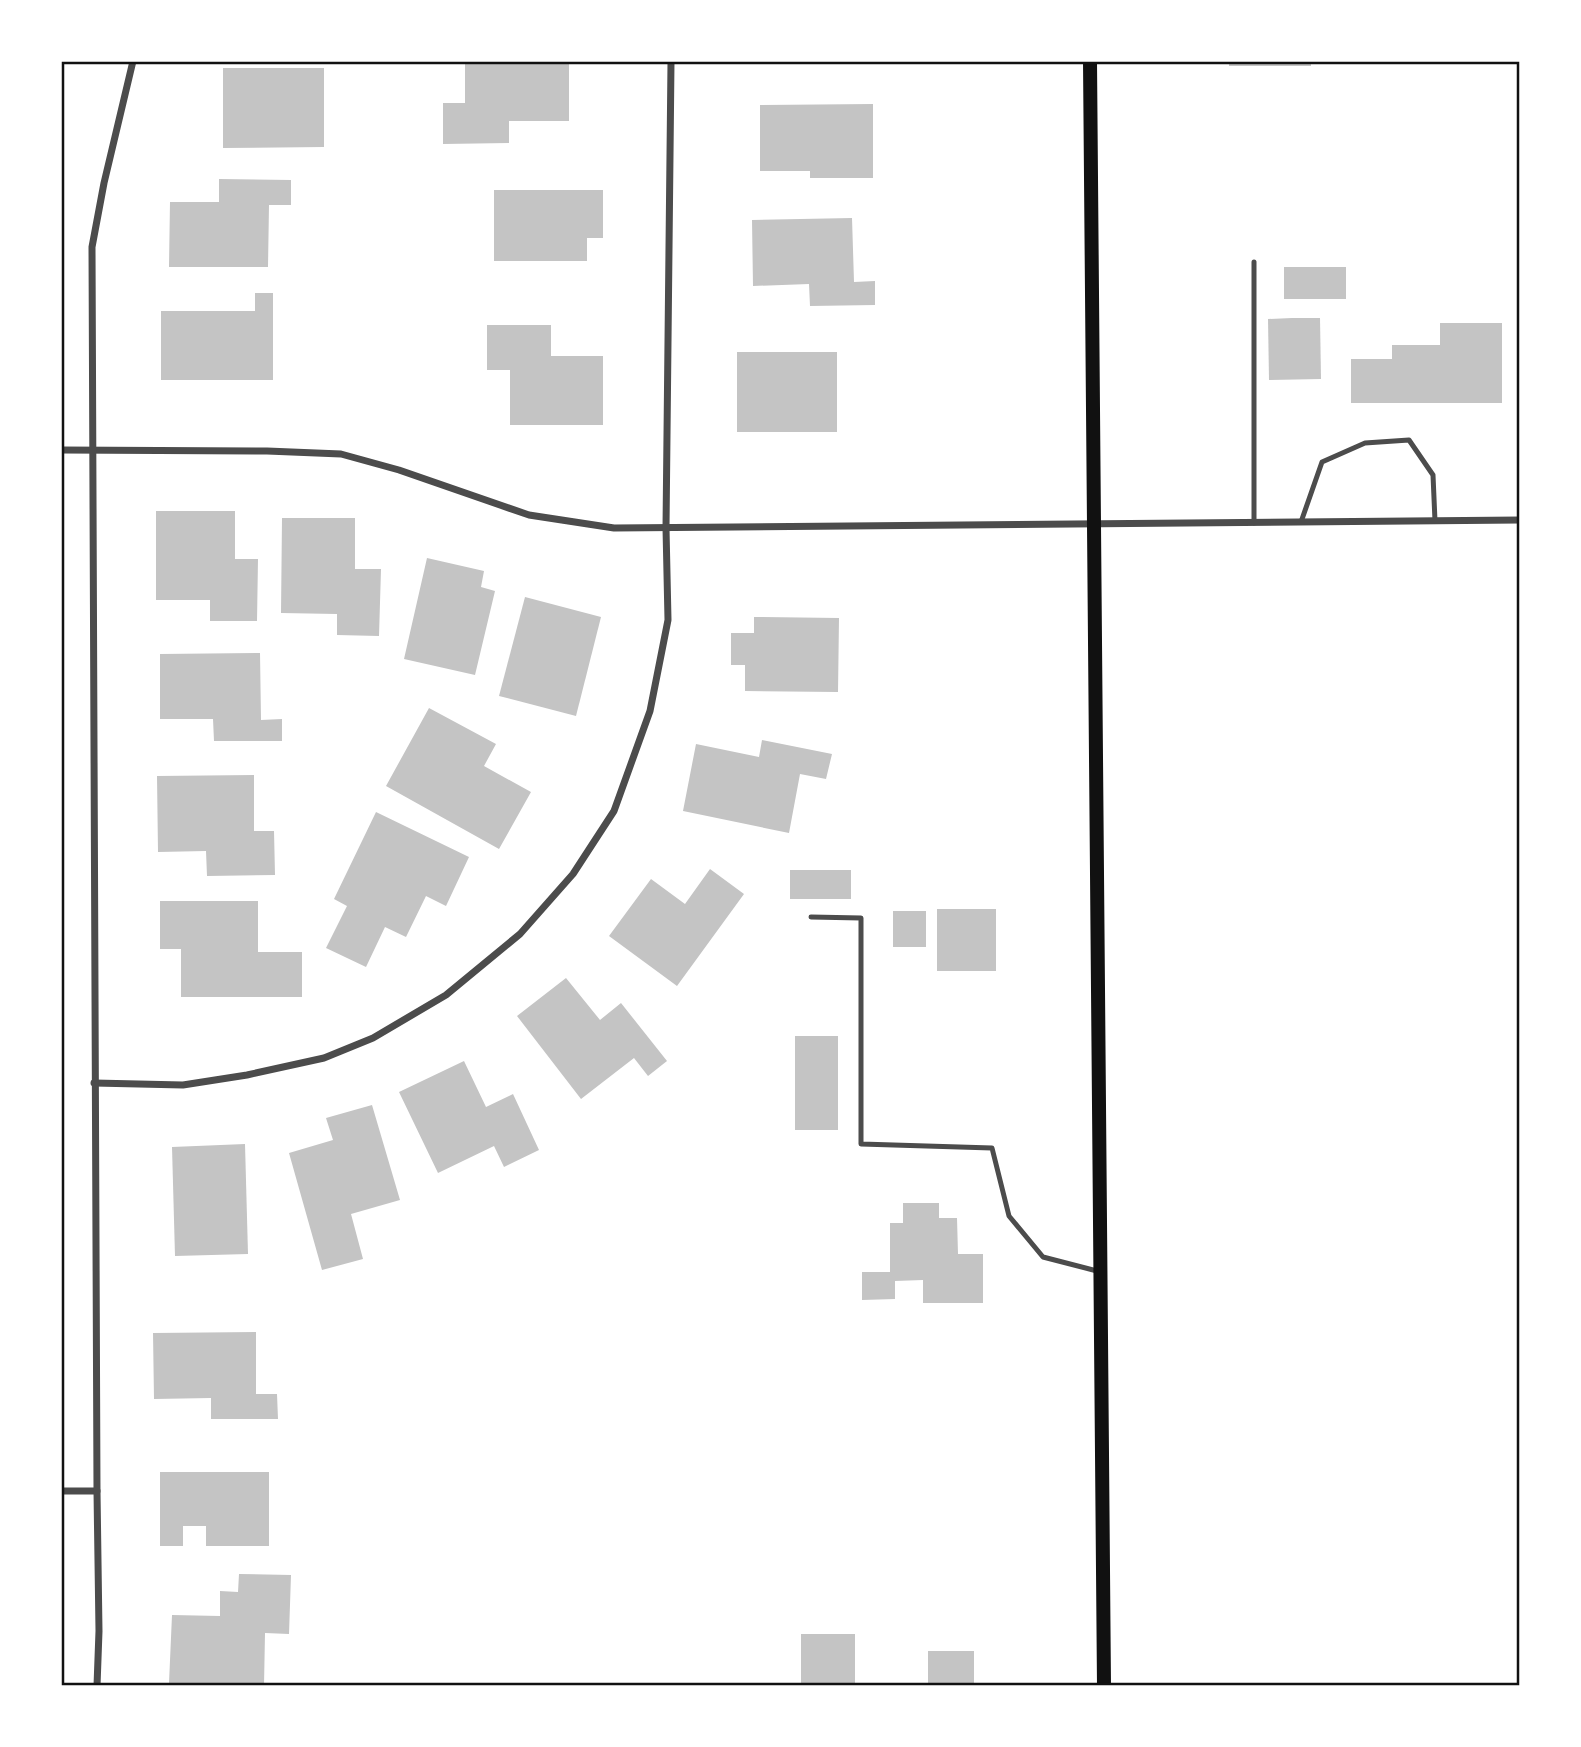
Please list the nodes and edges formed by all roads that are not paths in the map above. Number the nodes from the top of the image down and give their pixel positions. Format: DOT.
graph roads {
  1 [pos="133,61"];
  2 [pos="1090,61"];
  3 [pos="671,62"];
  4 [pos="1254,262"];
  5 [pos="61,450"];
  6 [pos="91,450"];
  7 [pos="1520,520"];
  8 [pos="1435,521"];
  9 [pos="1301,522"];
  10 [pos="1254,523"];
  11 [pos="1095,524"];
  12 [pos="666,528"];
  13 [pos="811,917"];
  14 [pos="94,1083"];
  15 [pos="1100,1272"];
  16 [pos="61,1491"];
  17 [pos="97,1491"];
  18 [pos="97,1686"];
  19 [pos="1104,1686"];
  1 -- 6 [label="street"];
  2 -- 11 [label="main road"];
  3 -- 12 [label="street"];
  4 -- 10 [label="lane"];
  5 -- 6 [label="street"];
  6 -- 12 [label="street"];
  6 -- 14 [label="street"];
  7 -- 8 [label="street"];
  8 -- 9 [label="street"];
  8 -- 9 [label="lane"];
  9 -- 10 [label="street"];
  10 -- 11 [label="street"];
  11 -- 12 [label="street"];
  11 -- 15 [label="main road"];
  12 -- 14 [label="street"];
  13 -- 15 [label="lane"];
  14 -- 17 [label="street"];
  15 -- 19 [label="main road"];
  16 -- 17 [label="street"];
  17 -- 18 [label="street"];
}
